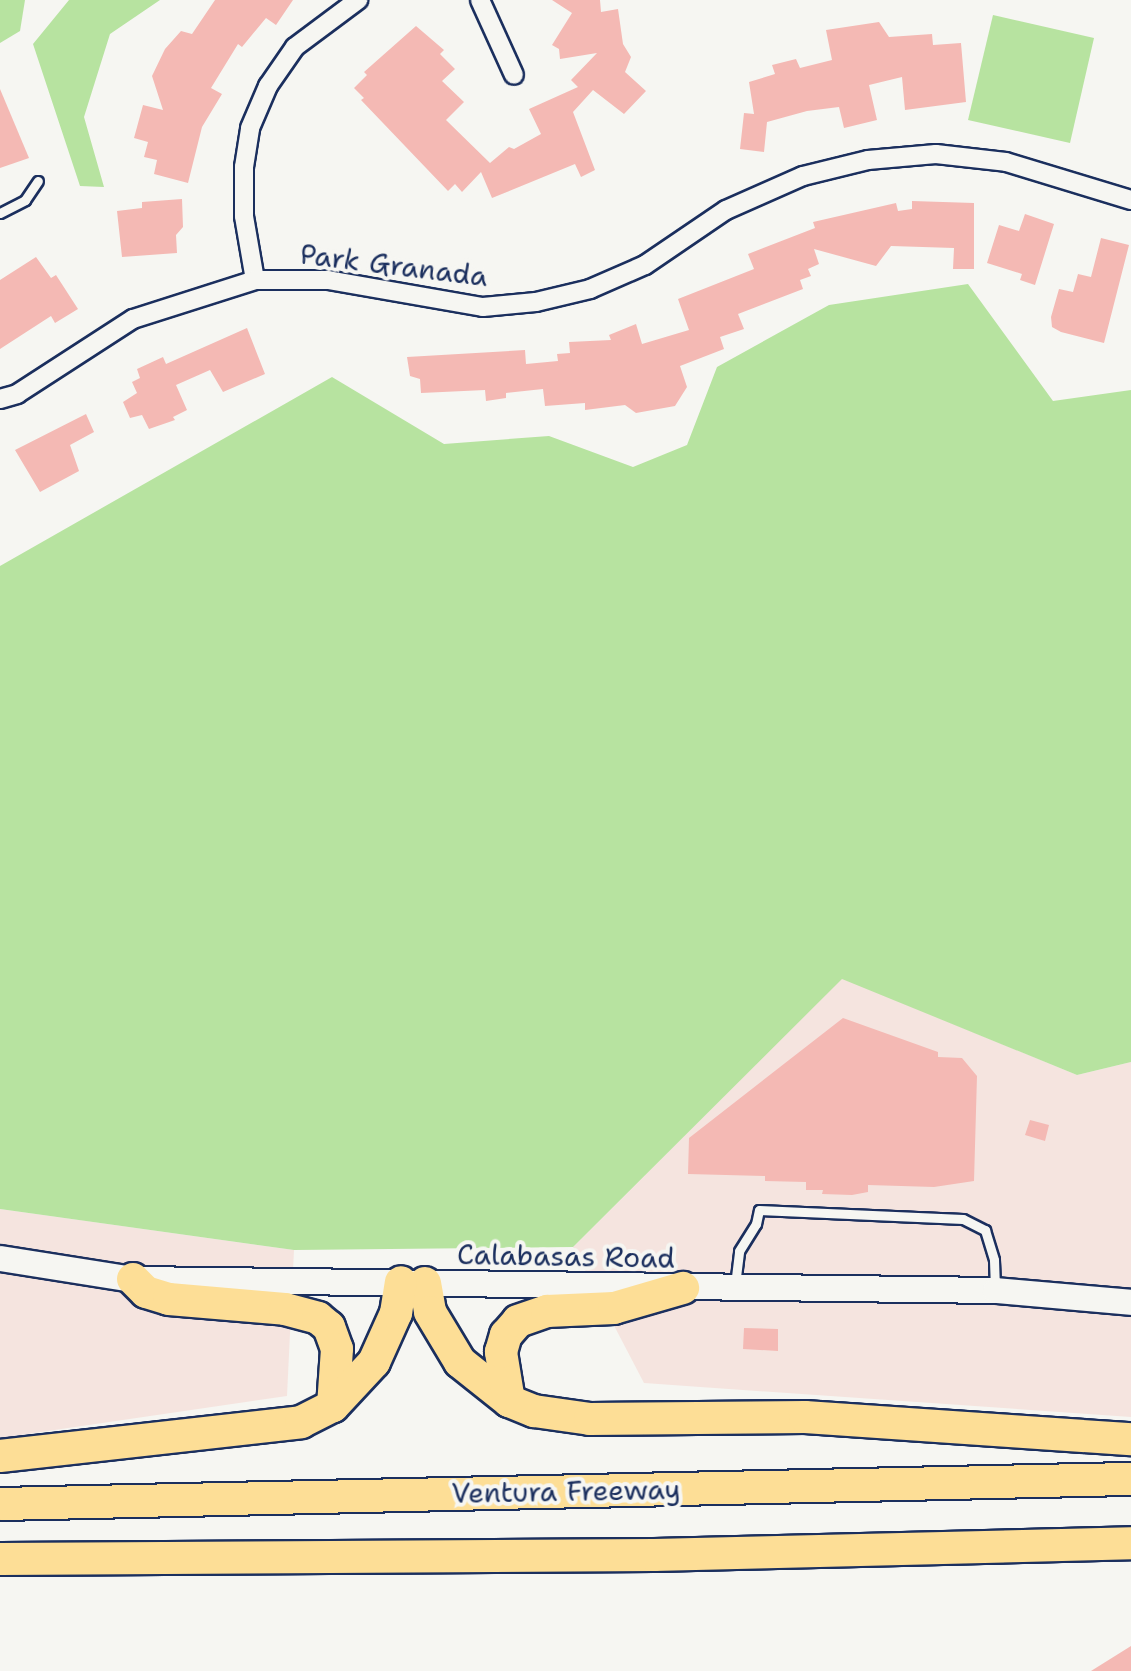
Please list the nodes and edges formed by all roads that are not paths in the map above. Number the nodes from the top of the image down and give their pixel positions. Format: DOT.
graph roads {
  1 [pos="358,0"];
  2 [pos="480,0"];
  3 [pos="514,76"];
  4 [pos="38,181"];
  5 [pos="1131,200"];
  6 [pos="0,212"];
  7 [pos="255,280"];
  8 [pos="0,399"];
  9 [pos="0,1258"];
  10 [pos="133,1279"];
  11 [pos="413,1282"];
  12 [pos="683,1288"];
  13 [pos="735,1288"];
  14 [pos="995,1290"];
  15 [pos="1131,1302"];
  16 [pos="509,1401"];
  17 [pos="332,1406"];
  18 [pos="1131,1439"];
  19 [pos="0,1456"];
  20 [pos="1131,1479"];
  21 [pos="0,1504"];
  22 [pos="1131,1543"];
  23 [pos="0,1560"];
  1 -- 7 [label="street"];
  2 -- 3 [label="street"];
  4 -- 6 [label="lane"];
  5 -- 7 [label="street, Park Granada"];
  7 -- 8 [label="street, Park Granada"];
  9 -- 10 [label="main road, Calabasas Road"];
  10 -- 11 [label="main road, Calabasas Road"];
  10 -- 17 [label="highway"];
  11 -- 12 [label="main road, Calabasas Road"];
  11 -- 16 [label="highway"];
  11 -- 17 [label="highway"];
  12 -- 13 [label="main road, Calabasas Road"];
  12 -- 16 [label="highway"];
  13 -- 14 [label="main road, Calabasas Road"];
  13 -- 14 [label="lane"];
  14 -- 15 [label="main road, Calabasas Road"];
  16 -- 18 [label="highway"];
  17 -- 19 [label="highway"];
  20 -- 21 [label="highway, Ventura Freeway"];
  22 -- 23 [label="highway"];
}
